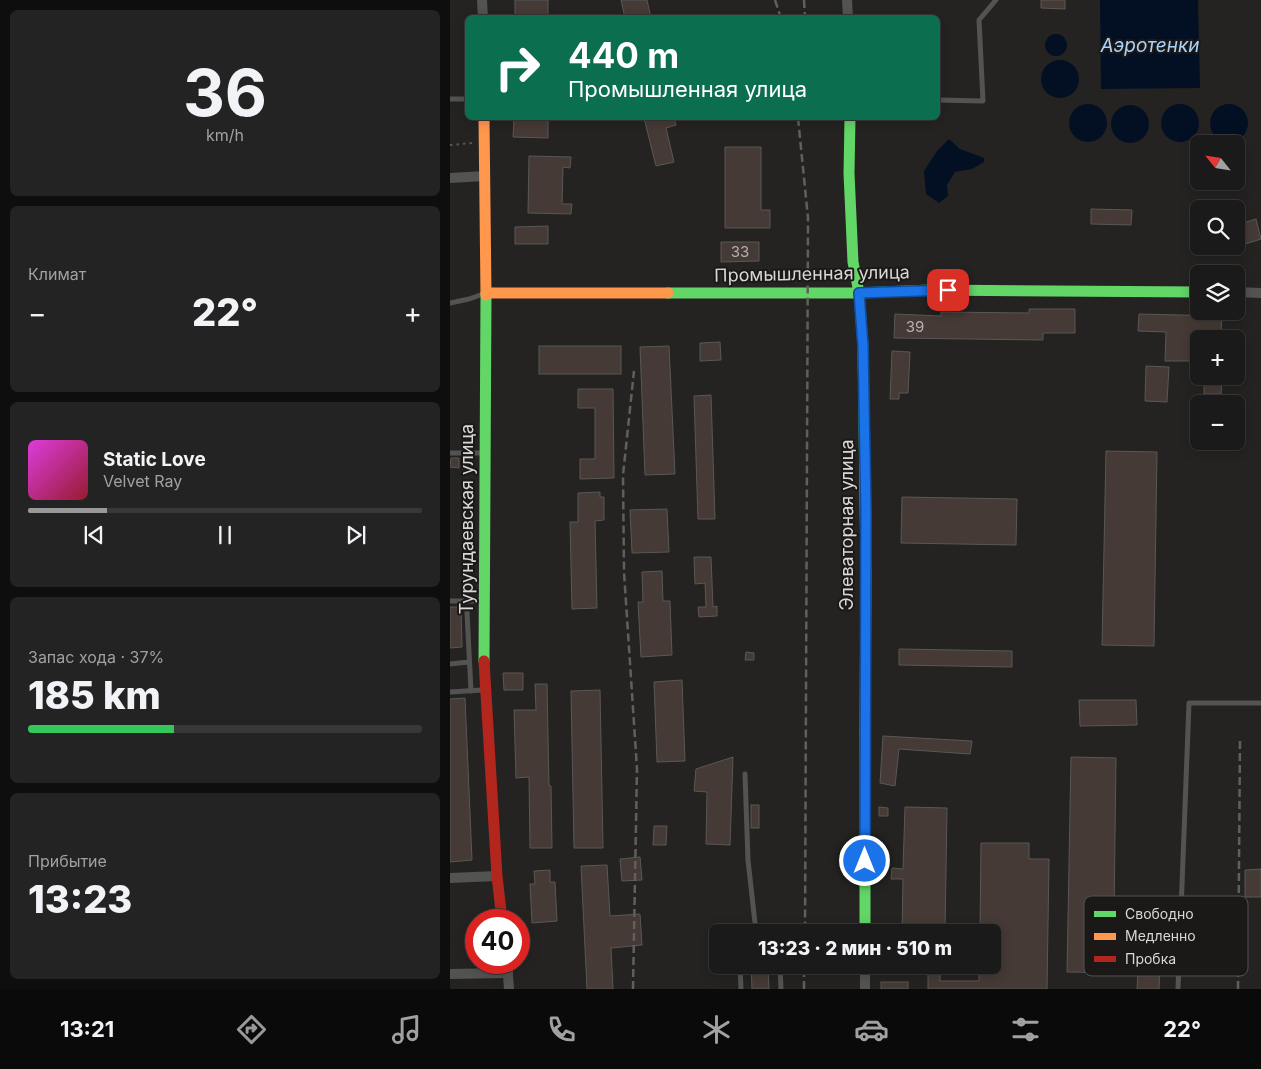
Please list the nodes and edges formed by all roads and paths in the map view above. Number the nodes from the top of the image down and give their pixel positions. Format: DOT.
graph roads {
  1 [pos="482,0"];
  2 [pos="847,0"];
  3 [pos="996,0"];
  4 [pos="483,15"];
  5 [pos="848,15"];
  6 [pos="465,99"];
  7 [pos="450,100"];
  8 [pos="940,100"];
  9 [pos="484,120"];
  10 [pos="850,120"];
  11 [pos="484,141"];
  12 [pos="450,145"];
  13 [pos="484,176"];
  14 [pos="450,178"];
  15 [pos="1190,292"];
  16 [pos="1245,292"];
  17 [pos="486,293"];
  18 [pos="859,293"];
  19 [pos="1261,293"];
  20 [pos="450,302"];
  21 [pos="450,453"];
  22 [pos="485,453"];
  23 [pos="450,602"];
  24 [pos="484,602"];
  25 [pos="467,612"];
  26 [pos="469,662"];
  27 [pos="450,664"];
  28 [pos="485,690"];
  29 [pos="470,691"];
  30 [pos="450,692"];
  31 [pos="1261,703"];
  32 [pos="745,774"];
  33 [pos="497,876"];
  34 [pos="450,878"];
  35 [pos="1182,896"];
  36 [pos="501,909"];
  37 [pos="755,924"];
  38 [pos="865,924"];
  39 [pos="450,974"];
  40 [pos="465,974"];
  41 [pos="508,974"];
  42 [pos="740,974"];
  43 [pos="780,974"];
  44 [pos="865,974"];
  45 [pos="1178,976"];
  46 [pos="509,989"];
  47 [pos="741,989"];
  48 [pos="781,989"];
  49 [pos="864,989"];
  50 [pos="1178,989"];
  1 -- 4 [label="street"];
  2 -- 5 [label="street"];
  3 -- 8 [label="lane"];
  6 -- 7 [label="lane"];
  9 -- 11 [label="street, Турундаевская улица"];
  10 -- 18 [label="street, Элеваторная улица"];
  11 -- 12 [label="path"];
  11 -- 13 [label="street, Турундаевская улица"];
  13 -- 14 [label="street"];
  13 -- 17 [label="street, Турундаевская улица"];
  15 -- 18 [label="street, Промышленная улица"];
  16 -- 19 [label="street"];
  17 -- 18 [label="street, Промышленная улица"];
  17 -- 20 [label="lane"];
  17 -- 22 [label="street, Турундаевская улица"];
  18 -- 38 [label="street, Элеваторная улица"];
  21 -- 22 [label="lane"];
  22 -- 24 [label="street, Турундаевская улица"];
  23 -- 24 [label="lane"];
  24 -- 28 [label="street, Турундаевская улица"];
  25 -- 26 [label="lane"];
  26 -- 27 [label="lane"];
  26 -- 29 [label="lane"];
  28 -- 29 [label="lane"];
  28 -- 33 [label="street, Турундаевская улица"];
  29 -- 30 [label="lane"];
  31 -- 35 [label="lane"];
  32 -- 37 [label="lane"];
  33 -- 34 [label="street"];
  33 -- 36 [label="street, Турундаевская улица"];
  39 -- 40 [label="street"];
  41 -- 46 [label="street"];
  42 -- 47 [label="lane"];
  43 -- 48 [label="lane"];
  44 -- 49 [label="street"];
  45 -- 50 [label="lane"];
}
